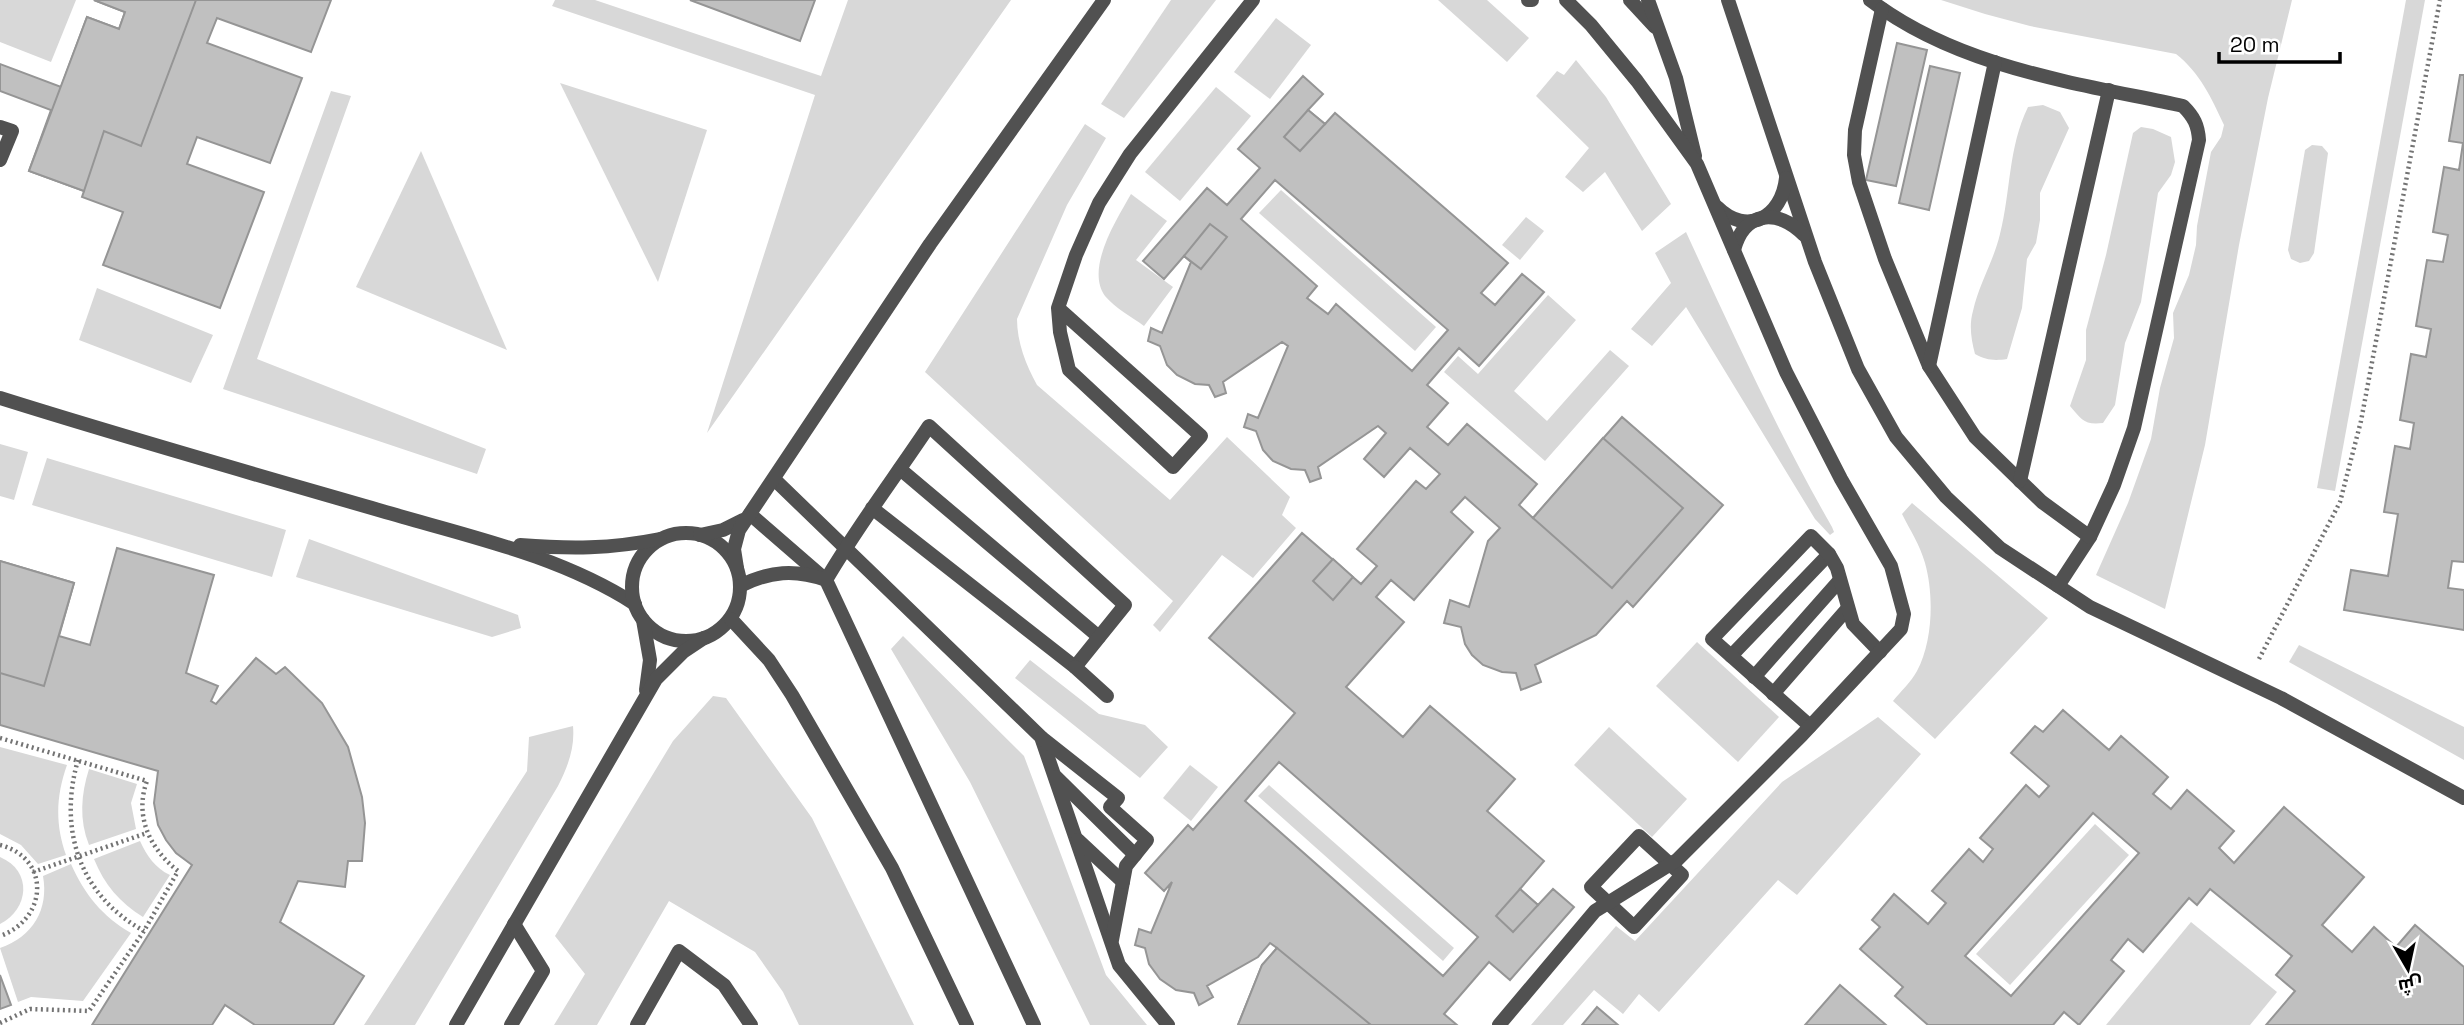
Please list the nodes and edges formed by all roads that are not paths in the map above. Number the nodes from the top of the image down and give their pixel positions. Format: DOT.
graph roads {
  1 [pos="1104,0"];
  2 [pos="1253,0"];
  3 [pos="1566,0"];
  4 [pos="1630,0"];
  5 [pos="1648,0"];
  6 [pos="1728,0"];
  7 [pos="1876,4"];
  8 [pos="1660,33"];
  9 [pos="1995,62"];
  10 [pos="2109,90"];
  11 [pos="0,127"];
  12 [pos="0,160"];
  13 [pos="1697,164"];
  14 [pos="1786,177"];
  15 [pos="1713,204"];
  16 [pos="1753,220"];
  17 [pos="1807,239"];
  18 [pos="1734,250"];
  19 [pos="1058,307"];
  20 [pos="1929,366"];
  21 [pos="0,398"];
  22 [pos="900,469"];
  23 [pos="774,479"];
  24 [pos="2020,481"];
  25 [pos="872,509"];
  26 [pos="750,514"];
  27 [pos="698,535"];
  28 [pos="2090,537"];
  29 [pos="664,538"];
  30 [pos="491,543"];
  31 [pos="845,549"];
  32 [pos="1829,554"];
  33 [pos="737,568"];
  34 [pos="826,580"];
  35 [pos="1840,580"];
  36 [pos="740,586"];
  37 [pos="2058,586"];
  38 [pos="635,604"];
  39 [pos="1848,608"];
  40 [pos="643,619"];
  41 [pos="730,619"];
  42 [pos="1099,637"];
  43 [pos="705,638"];
  44 [pos="1880,652"];
  45 [pos="1731,656"];
  46 [pos="1075,667"];
  47 [pos="1754,677"];
  48 [pos="1773,694"];
  49 [pos="1107,696"];
  50 [pos="643,701"];
  51 [pos="1810,726"];
  52 [pos="1041,737"];
  53 [pos="1053,774"];
  54 [pos="2464,798"];
  55 [pos="1076,838"];
  56 [pos="1135,855"];
  57 [pos="1671,865"];
  58 [pos="1123,882"];
  59 [pos="1608,903"];
  60 [pos="514,924"];
  61 [pos="1111,942"];
  62 [pos="456,1025"];
  63 [pos="511,1025"];
  64 [pos="637,1025"];
  65 [pos="751,1025"];
  66 [pos="967,1025"];
  67 [pos="1034,1025"];
  68 [pos="1168,1025"];
  69 [pos="1499,1025"];
  1 -- 23 [label="street"];
  2 -- 19 [label="street"];
  3 -- 13 [label="street"];
  4 -- 8 [label="street"];
  5 -- 8 [label="street"];
  6 -- 14 [label="street"];
  7 -- 9 [label="street"];
  7 -- 20 [label="street"];
  8 -- 13 [label="street"];
  9 -- 10 [label="street"];
  9 -- 20 [label="street"];
  10 -- 24 [label="street"];
  10 -- 28 [label="street"];
  11 -- 12 [label="street"];
  13 -- 15 [label="street"];
  14 -- 16 [label="street"];
  14 -- 17 [label="street"];
  15 -- 16 [label="street"];
  15 -- 18 [label="street"];
  16 -- 17 [label="street"];
  16 -- 18 [label="street"];
  17 -- 37 [label="street"];
  18 -- 44 [label="street"];
  19 -- 19 [label="street"];
  20 -- 24 [label="street"];
  21 -- 30 [label="street"];
  22 -- 25 [label="street"];
  22 -- 42 [label="street"];
  22 -- 42 [label="street"];
  23 -- 26 [label="street"];
  23 -- 31 [label="street"];
  24 -- 28 [label="street"];
  25 -- 31 [label="street"];
  25 -- 46 [label="street"];
  26 -- 27 [label="street"];
  26 -- 33 [label="street"];
  26 -- 34 [label="street"];
  27 -- 29 [label="street"];
  27 -- 33 [label="street"];
  28 -- 37 [label="street"];
  29 -- 30 [label="street"];
  29 -- 38 [label="street"];
  30 -- 38 [label="street"];
  31 -- 34 [label="street"];
  31 -- 52 [label="street"];
  32 -- 35 [label="street"];
  32 -- 45 [label="street"];
  32 -- 45 [label="street"];
  33 -- 36 [label="street"];
  34 -- 36 [label="street"];
  34 -- 67 [label="street"];
  35 -- 39 [label="street"];
  35 -- 47 [label="street"];
  36 -- 41 [label="street"];
  37 -- 54 [label="street"];
  38 -- 40 [label="street"];
  39 -- 44 [label="street"];
  39 -- 48 [label="street"];
  40 -- 43 [label="street"];
  40 -- 50 [label="street"];
  41 -- 43 [label="street"];
  41 -- 66 [label="street"];
  42 -- 46 [label="street"];
  43 -- 50 [label="street"];
  44 -- 51 [label="street"];
  45 -- 47 [label="street"];
  46 -- 49 [label="street"];
  47 -- 48 [label="street"];
  48 -- 51 [label="street"];
  50 -- 60 [label="street"];
  51 -- 57 [label="street"];
  52 -- 53 [label="street"];
  52 -- 56 [label="street"];
  53 -- 55 [label="street"];
  53 -- 56 [label="street"];
  55 -- 58 [label="street"];
  55 -- 61 [label="street"];
  56 -- 58 [label="street"];
  57 -- 59 [label="street"];
  57 -- 59 [label="street"];
  57 -- 59 [label="street"];
  58 -- 61 [label="street"];
  59 -- 69 [label="street"];
  60 -- 62 [label="street"];
  60 -- 63 [label="street"];
  61 -- 68 [label="street"];
  64 -- 65 [label="street"];
}
